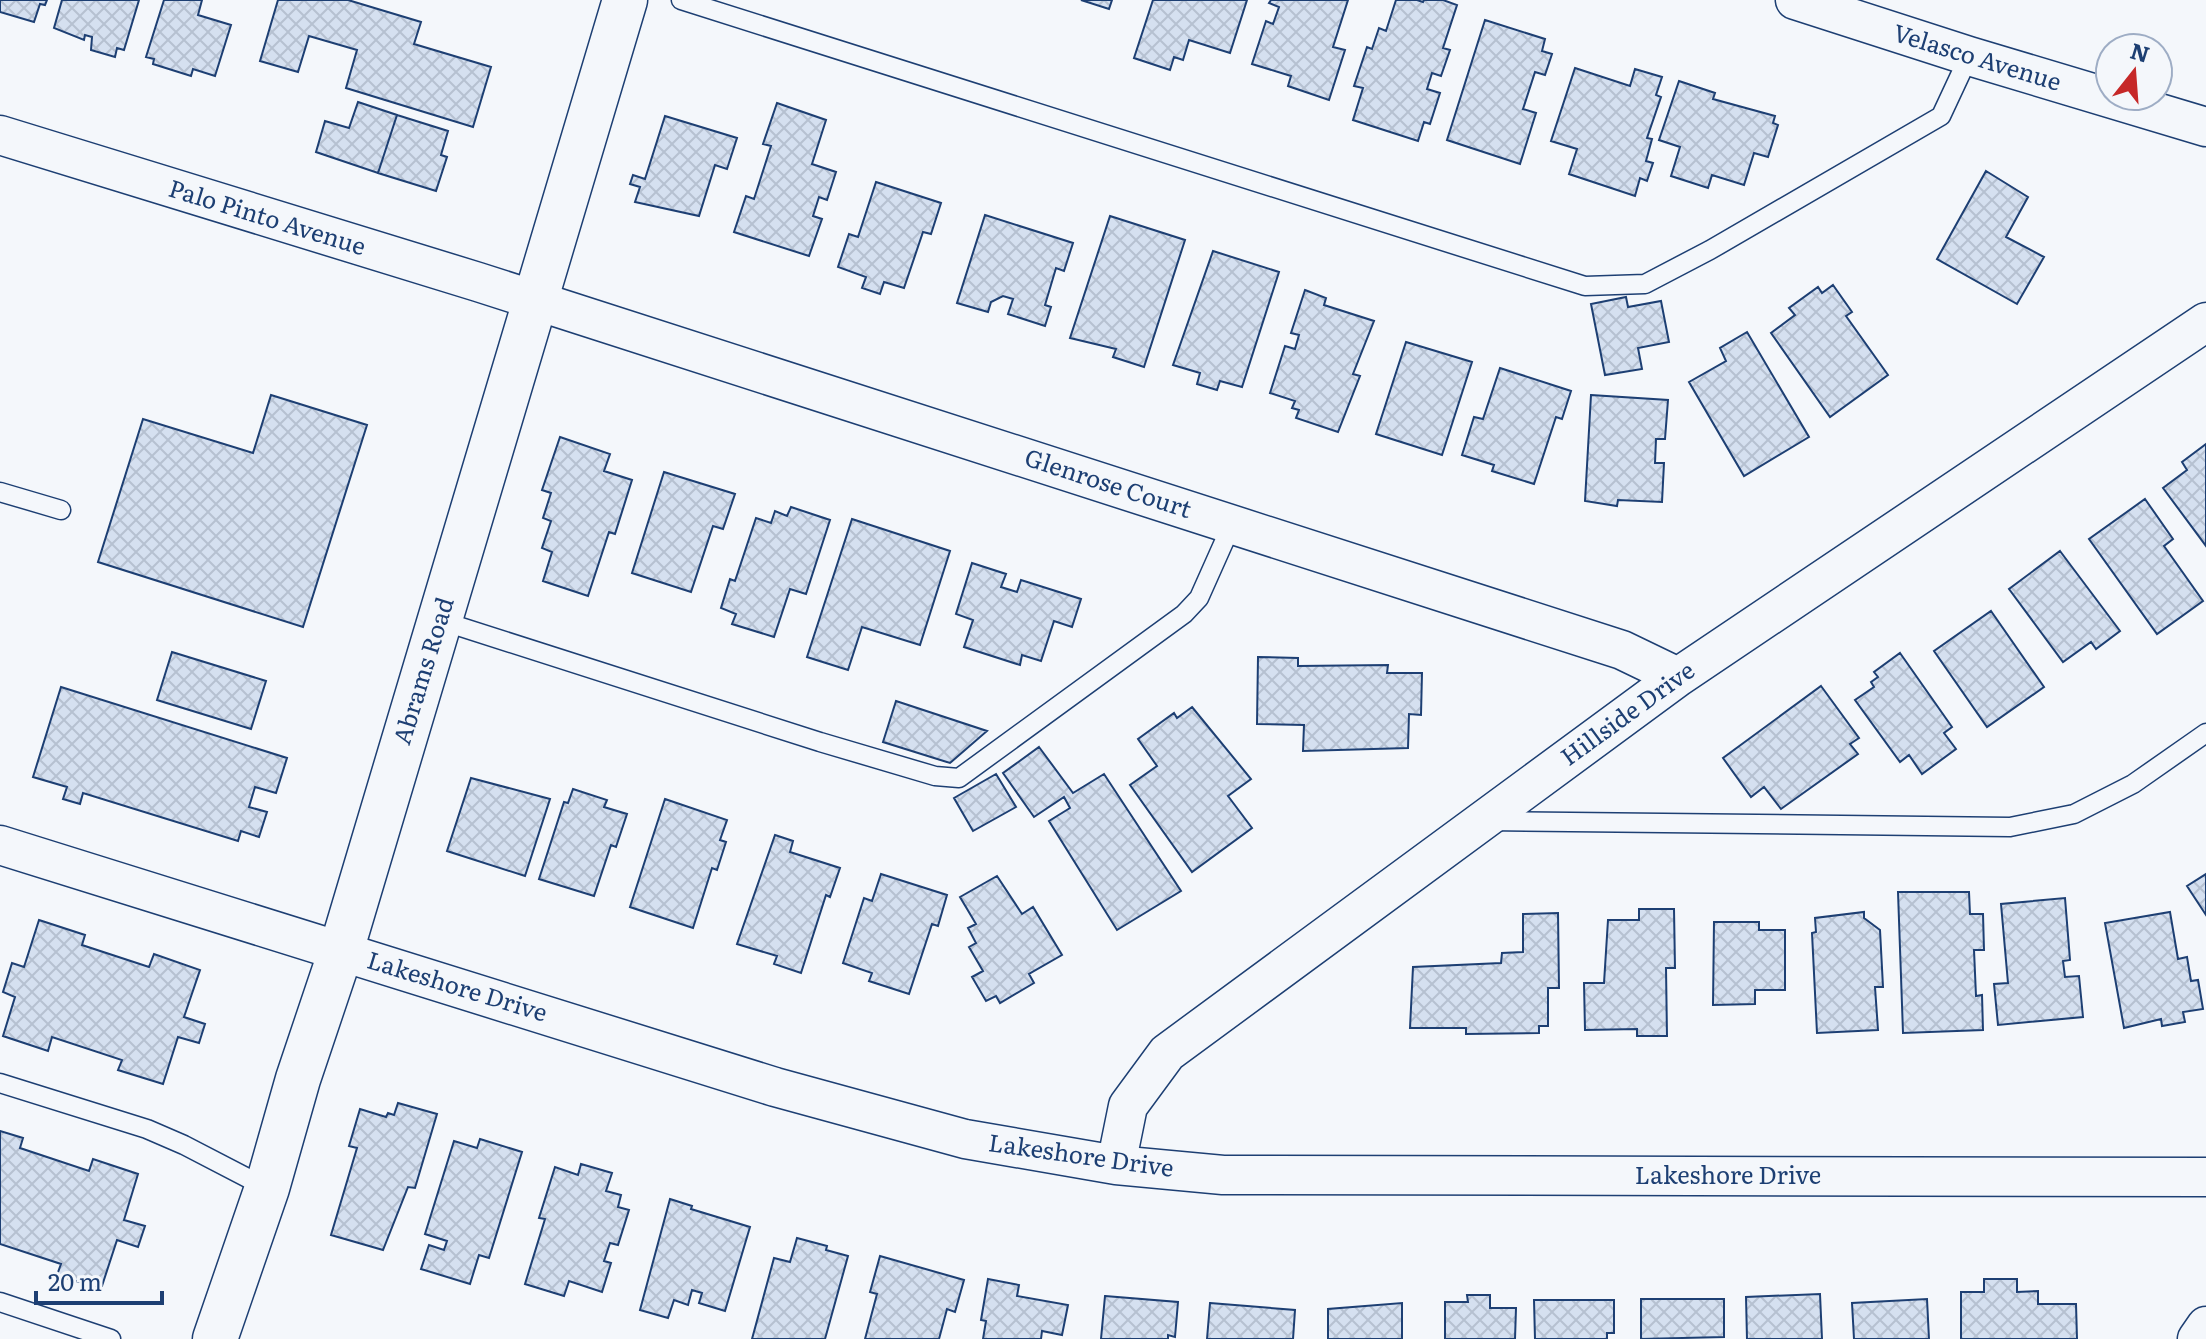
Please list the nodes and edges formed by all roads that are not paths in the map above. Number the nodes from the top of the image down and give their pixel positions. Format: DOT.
graph roads {
  1 [pos="625,0"];
  2 [pos="681,0"];
  3 [pos="1795,0"];
  4 [pos="1969,56"];
  5 [pos="2206,127"];
  6 [pos="0,135"];
  7 [pos="534,300"];
  8 [pos="2206,322"];
  9 [pos="0,492"];
  10 [pos="61,510"];
  11 [pos="1232,524"];
  12 [pos="439,620"];
  13 [pos="1678,677"];
  14 [pos="2206,733"];
  15 [pos="1481,821"];
  16 [pos="0,845"];
  17 [pos="341,951"];
  18 [pos="0,1083"];
  19 [pos="1116,1165"];
  20 [pos="2206,1177"];
  21 [pos="267,1188"];
  22 [pos="0,1302"];
  23 [pos="2206,1326"];
  24 [pos="111,1339"];
  25 [pos="215,1339"];
  26 [pos="2197,1339"];
  1 -- 7 [label="main road, Abrams Road"];
  2 -- 4 [label="lane"];
  3 -- 4 [label="street, Velasco Avenue"];
  4 -- 5 [label="street, Velasco Avenue"];
  6 -- 7 [label="street, Palo Pinto Avenue"];
  7 -- 11 [label="street, Glenrose Court"];
  7 -- 12 [label="main road, Abrams Road"];
  8 -- 13 [label="street, Hillside Drive"];
  9 -- 10 [label="lane"];
  11 -- 12 [label="lane"];
  11 -- 13 [label="street, Glenrose Court"];
  12 -- 17 [label="main road, Abrams Road"];
  13 -- 15 [label="street, Hillside Drive"];
  14 -- 15 [label="lane"];
  15 -- 19 [label="street, Hillside Drive"];
  16 -- 17 [label="street, Lakeshore Drive"];
  17 -- 19 [label="street, Lakeshore Drive"];
  17 -- 21 [label="main road, Abrams Road"];
  18 -- 21 [label="lane"];
  19 -- 20 [label="street, Lakeshore Drive"];
  21 -- 25 [label="main road, Abrams Road"];
  22 -- 24 [label="lane"];
  23 -- 26 [label="street"];
}
